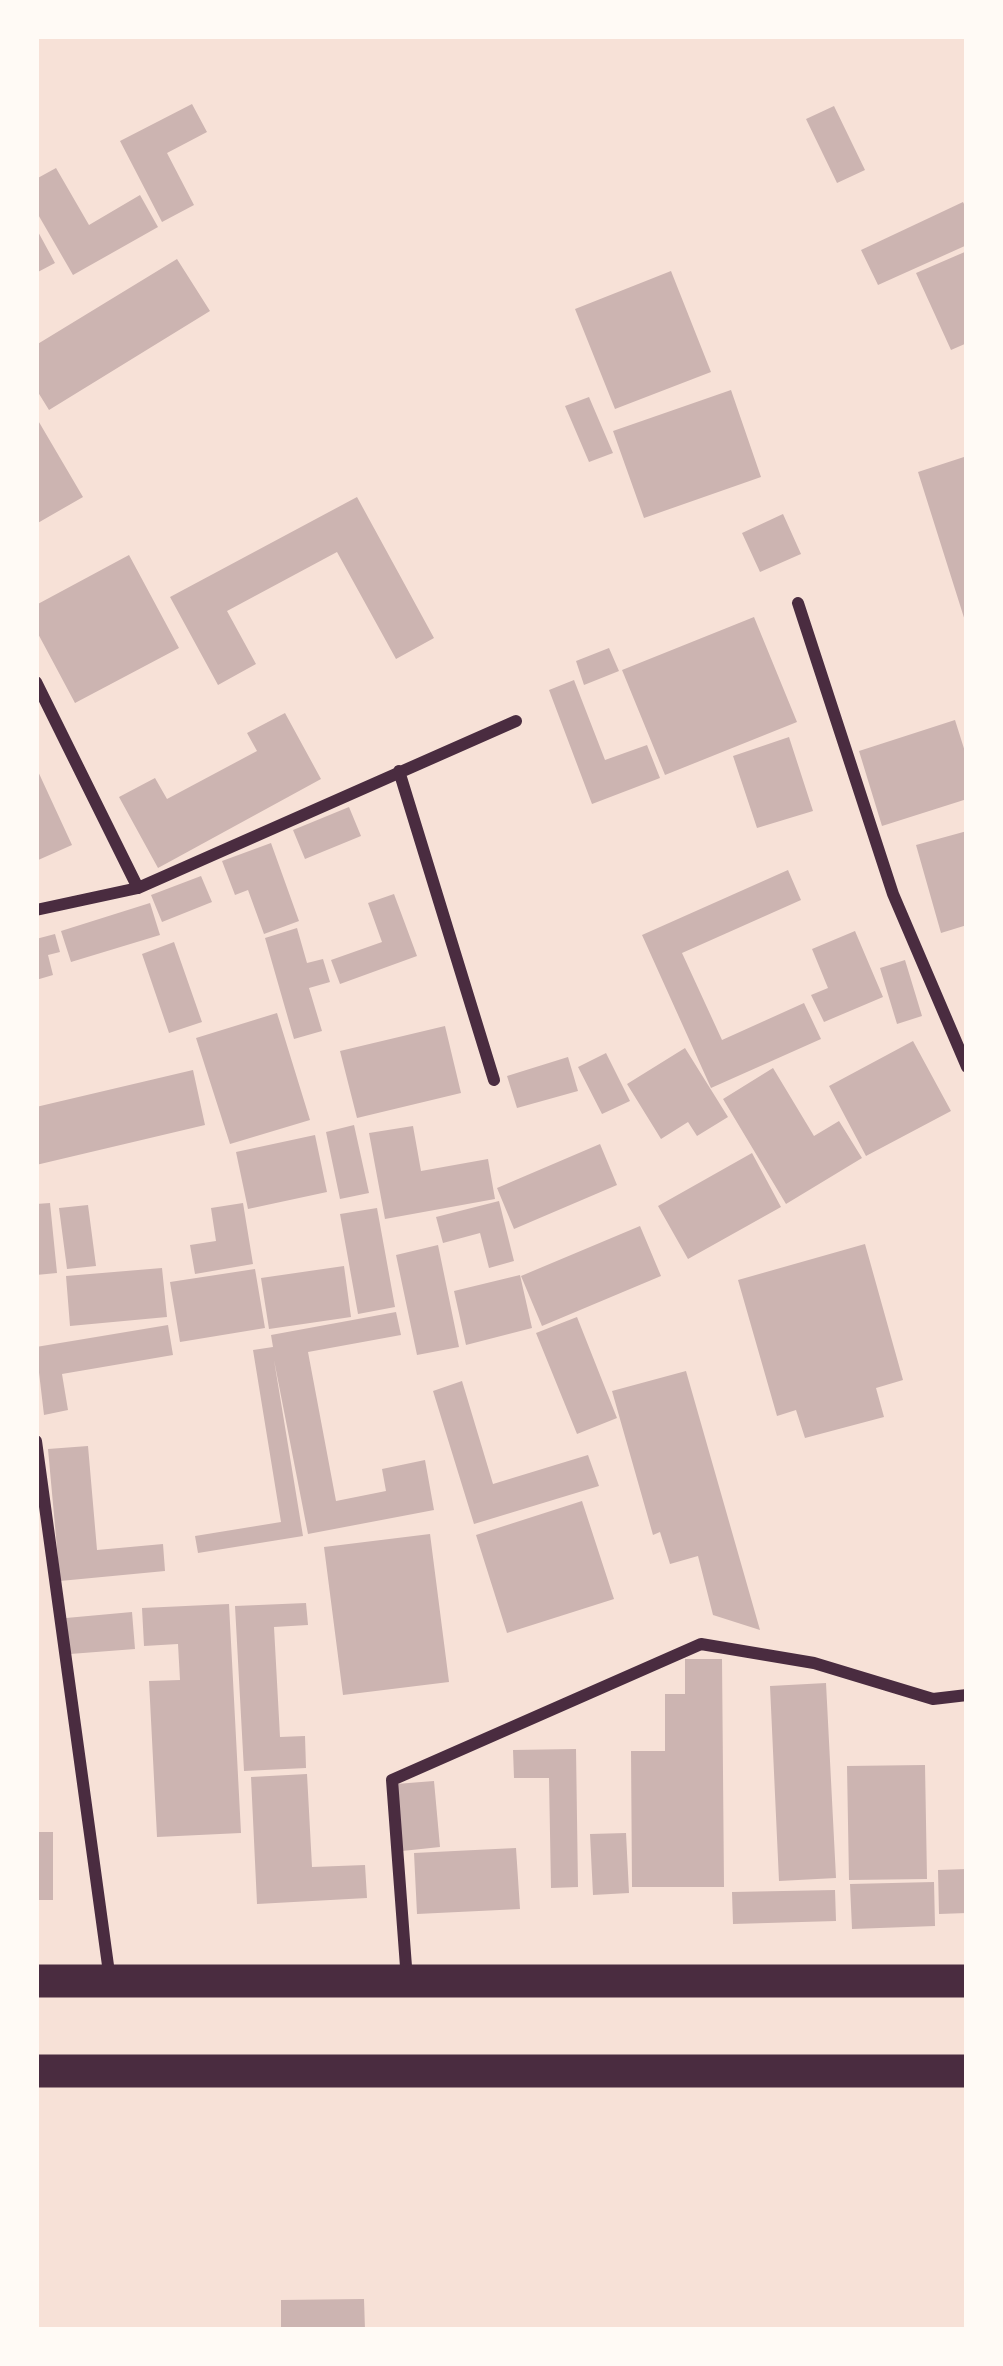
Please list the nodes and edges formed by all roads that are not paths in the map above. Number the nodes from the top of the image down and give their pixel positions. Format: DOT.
graph roads {
  1 [pos="798,603"];
  2 [pos="36,682"];
  3 [pos="516,721"];
  4 [pos="399,771"];
  5 [pos="138,888"];
  6 [pos="36,910"];
  7 [pos="967,1067"];
  8 [pos="494,1080"];
  9 [pos="36,1441"];
  10 [pos="967,1695"];
  11 [pos="36,1982"];
  12 [pos="111,1982"];
  13 [pos="407,1982"];
  14 [pos="967,1982"];
  15 [pos="36,2071"];
  16 [pos="967,2071"];
  1 -- 7 [label="street"];
  2 -- 5 [label="street"];
  3 -- 4 [label="street"];
  4 -- 5 [label="street"];
  4 -- 8 [label="street"];
  5 -- 6 [label="street"];
  9 -- 12 [label="street"];
  10 -- 13 [label="street"];
  11 -- 12 [label="highway"];
  12 -- 13 [label="highway"];
  13 -- 14 [label="highway"];
  15 -- 16 [label="highway"];
}
